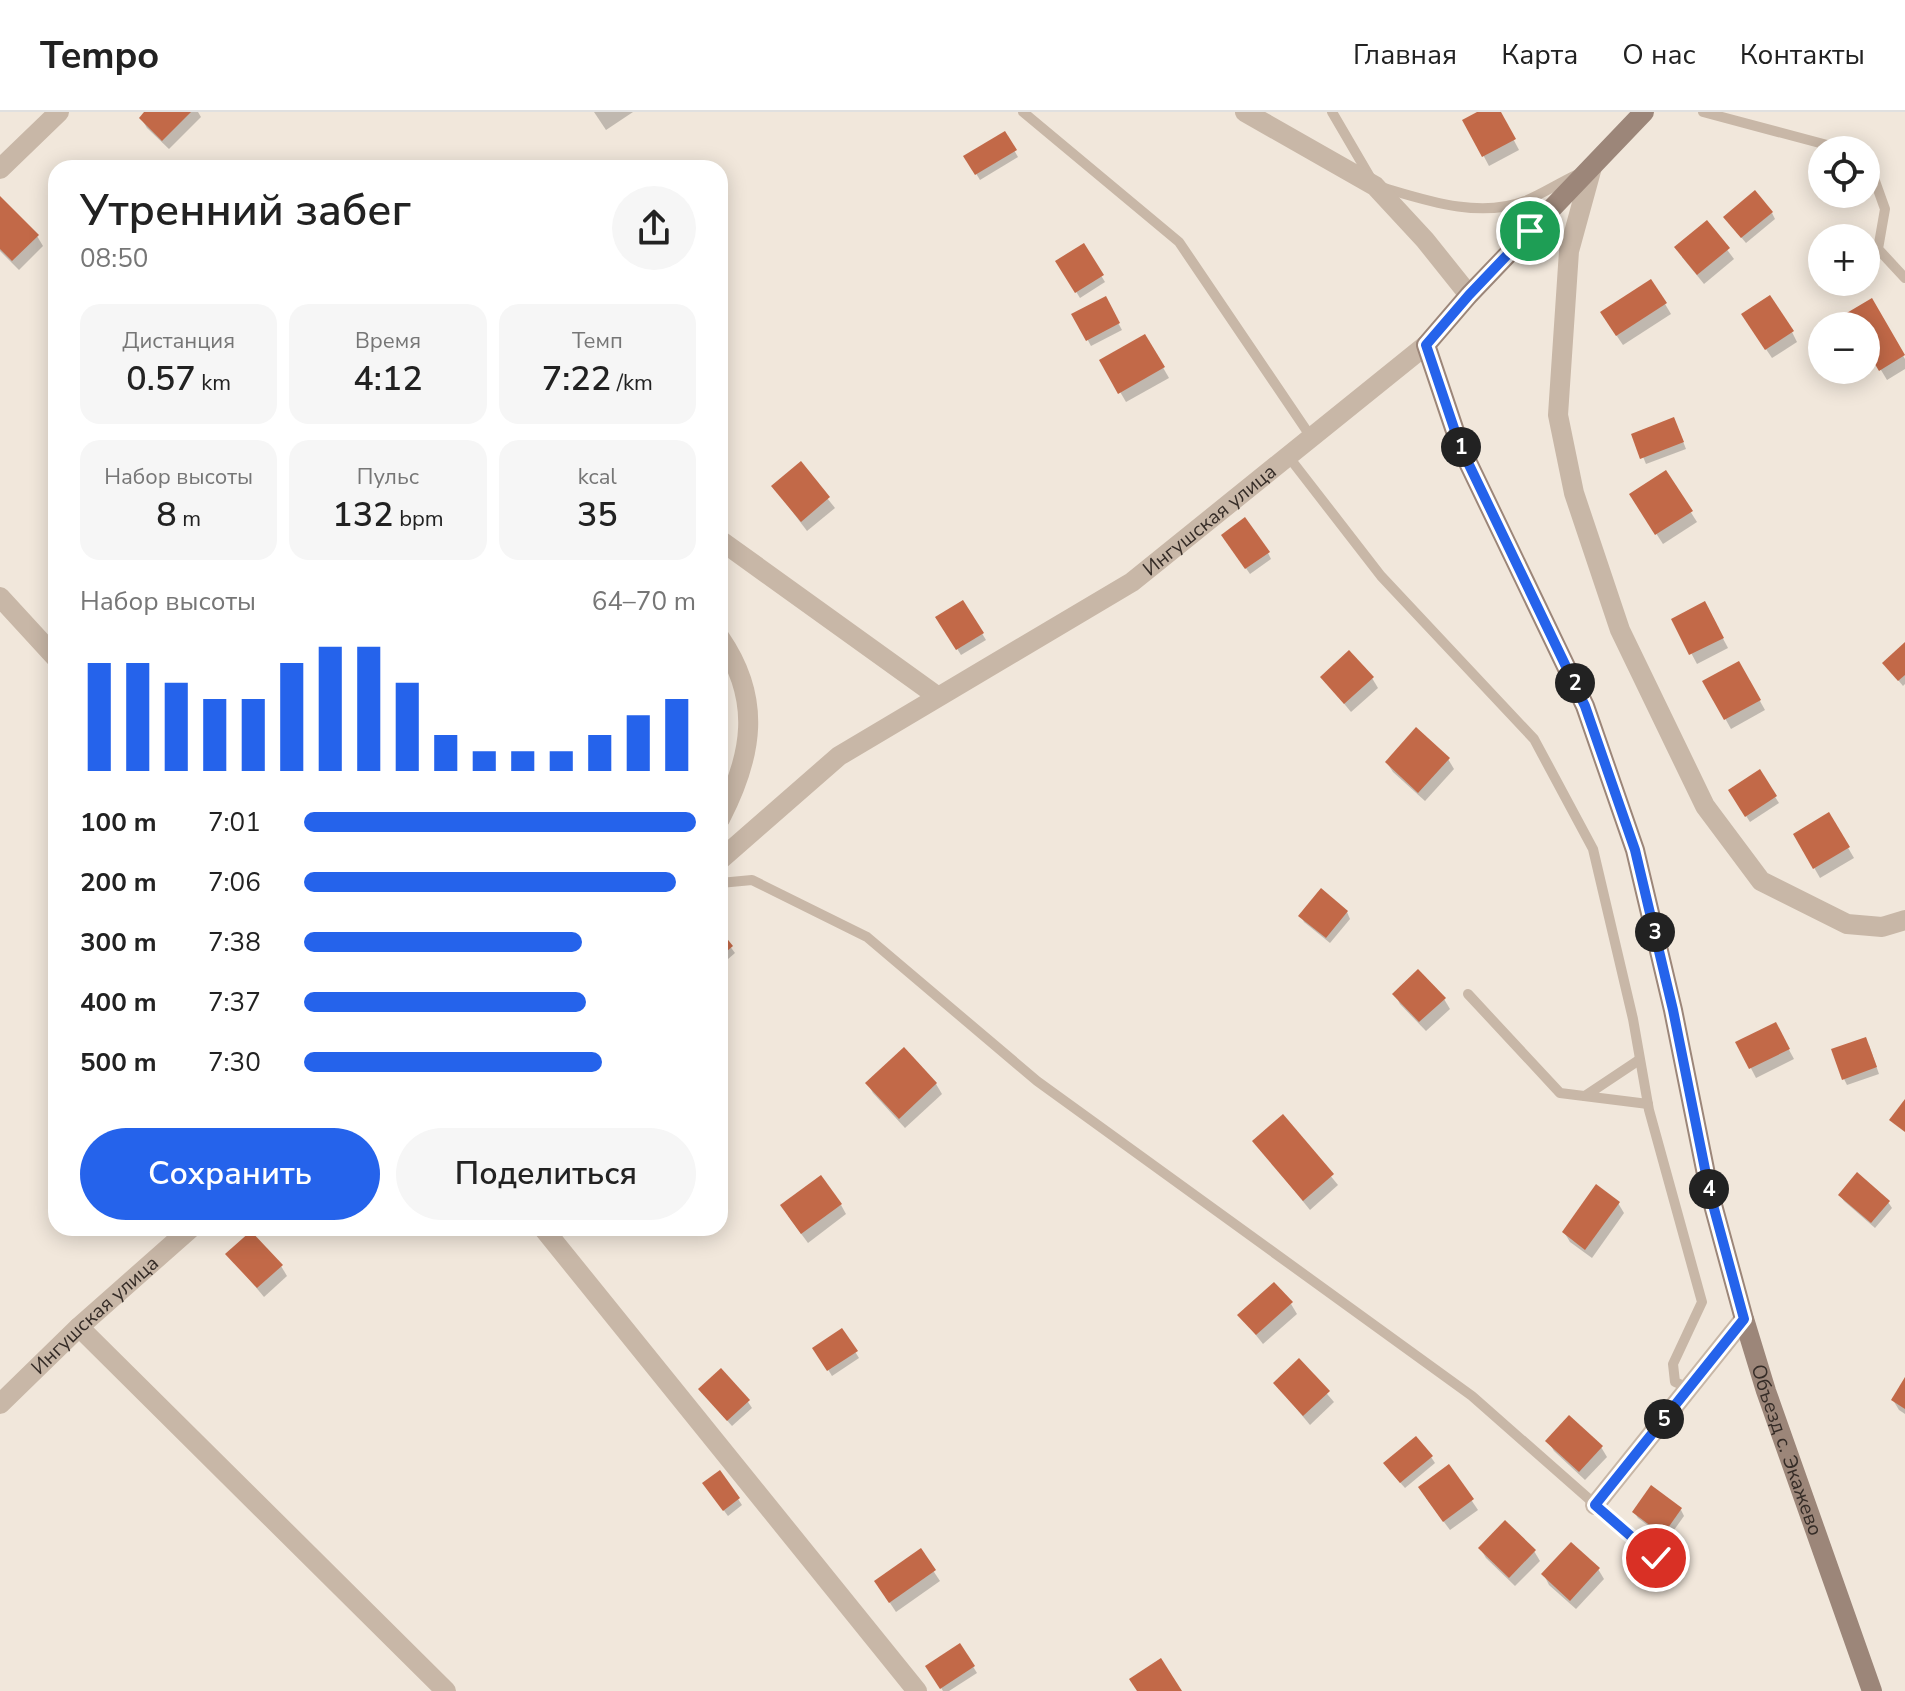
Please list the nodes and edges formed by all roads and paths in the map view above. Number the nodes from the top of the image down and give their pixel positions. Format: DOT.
graph roads {
  1 [pos="59,112"];
  2 [pos="1023,112"];
  3 [pos="1245,112"];
  4 [pos="1332,112"];
  5 [pos="1644,112"];
  6 [pos="1703,112"];
  7 [pos="1808,140"];
  8 [pos="1592,167"];
  9 [pos="0,169"];
  10 [pos="1375,186"];
  11 [pos="1880,195"];
  12 [pos="1905,278"];
  13 [pos="1469,295"];
  14 [pos="1426,345"];
  15 [pos="1311,437"];
  16 [pos="1288,456"];
  17 [pos="728,546"];
  18 [pos="0,597"];
  19 [pos="48,649"];
  20 [pos="728,649"];
  21 [pos="937,696"];
  22 [pos="728,799"];
  23 [pos="728,853"];
  24 [pos="728,882"];
  25 [pos="1905,920"];
  26 [pos="1468,994"];
  27 [pos="1639,1060"];
  28 [pos="1585,1096"];
  29 [pos="1648,1104"];
  30 [pos="182,1236"];
  31 [pos="549,1236"];
  32 [pos="1744,1319"];
  33 [pos="79,1327"];
  34 [pos="1689,1388"];
  35 [pos="0,1404"];
  36 [pos="1595,1505"];
  37 [pos="1656,1558"];
  38 [pos="446,1691"];
  39 [pos="917,1691"];
  40 [pos="1872,1691"];
  1 -- 9 [label="street"];
  2 -- 15 [label="lane"];
  3 -- 10 [label="street"];
  4 -- 10 [label="lane"];
  5 -- 8 [label="main road, Ингушская улица"];
  6 -- 7 [label="lane"];
  8 -- 10 [label="lane"];
  8 -- 13 [label="main road, Ингушская улица"];
  8 -- 25 [label="street"];
  10 -- 13 [label="street"];
  11 -- 12 [label="lane"];
  13 -- 14 [label="main road, Ингушская улица"];
  14 -- 15 [label="street, Ингушская улица"];
  14 -- 32 [label="main road, Объезд с. Экажево"];
  15 -- 16 [label="street, Ингушская улица"];
  16 -- 21 [label="street, Ингушская улица"];
  16 -- 27 [label="lane"];
  17 -- 21 [label="street"];
  18 -- 19 [label="street"];
  20 -- 22 [label="street"];
  21 -- 23 [label="street, Ингушская улица"];
  24 -- 36 [label="lane"];
  26 -- 28 [label="lane"];
  27 -- 28 [label="lane"];
  27 -- 29 [label="lane"];
  28 -- 29 [label="lane"];
  29 -- 34 [label="lane"];
  30 -- 33 [label="street, Ингушская улица"];
  31 -- 39 [label="street"];
  32 -- 34 [label="street"];
  32 -- 40 [label="main road, Объезд с. Экажево"];
  33 -- 35 [label="street, Ингушская улица"];
  33 -- 38 [label="street"];
  34 -- 36 [label="street"];
  36 -- 37 [label="lane"];
}
